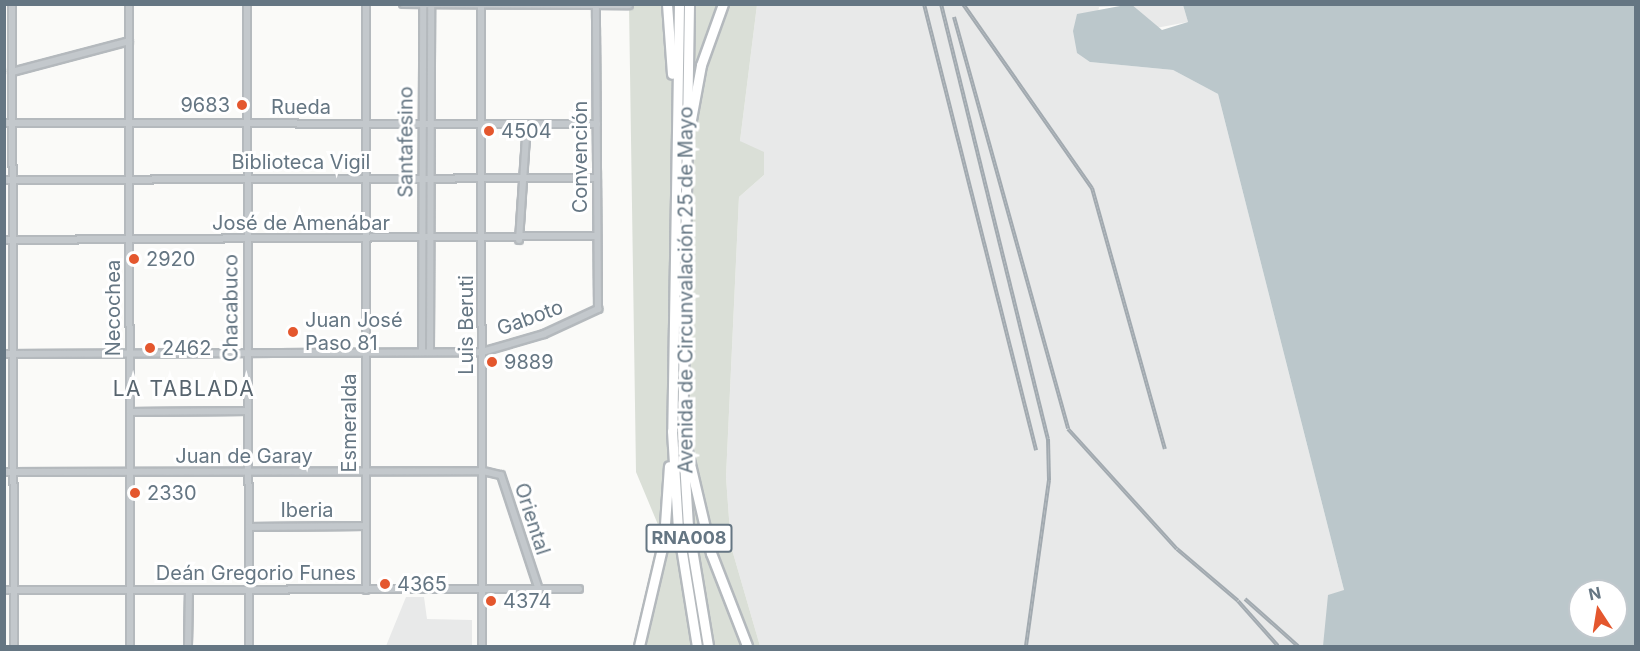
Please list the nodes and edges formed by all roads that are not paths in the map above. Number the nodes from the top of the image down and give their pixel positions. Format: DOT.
graph roads {
  1 [pos="12,4"];
  2 [pos="129,4"];
  3 [pos="247,4"];
  4 [pos="366,4"];
  5 [pos="403,4"];
  6 [pos="667,4"];
  7 [pos="679,4"];
  8 [pos="689,4"];
  9 [pos="723,4"];
  10 [pos="423,5"];
  11 [pos="431,5"];
  12 [pos="438,5"];
  13 [pos="481,5"];
  14 [pos="596,5"];
  15 [pos="629,5"];
  16 [pos="129,41"];
  17 [pos="12,72"];
  18 [pos="4,123"];
  19 [pos="12,123"];
  20 [pos="129,123"];
  21 [pos="366,123"];
  22 [pos="247,124"];
  23 [pos="423,124"];
  24 [pos="430,124"];
  25 [pos="482,124"];
  26 [pos="527,124"];
  27 [pos="597,124"];
  28 [pos="675,134"];
  29 [pos="684,154"];
  30 [pos="366,178"];
  31 [pos="422,178"];
  32 [pos="430,178"];
  33 [pos="482,178"];
  34 [pos="521,178"];
  35 [pos="597,178"];
  36 [pos="129,179"];
  37 [pos="247,179"];
  38 [pos="4,180"];
  39 [pos="13,180"];
  40 [pos="597,236"];
  41 [pos="4,240"];
  42 [pos="13,240"];
  43 [pos="129,240"];
  44 [pos="247,240"];
  45 [pos="366,240"];
  46 [pos="422,240"];
  47 [pos="430,240"];
  48 [pos="483,240"];
  49 [pos="519,240"];
  50 [pos="598,309"];
  51 [pos="422,351"];
  52 [pos="430,351"];
  53 [pos="365,352"];
  54 [pos="482,352"];
  55 [pos="248,353"];
  56 [pos="4,354"];
  57 [pos="13,354"];
  58 [pos="129,354"];
  59 [pos="248,411"];
  60 [pos="130,412"];
  61 [pos="677,430"];
  62 [pos="365,471"];
  63 [pos="483,471"];
  64 [pos="4,472"];
  65 [pos="13,472"];
  66 [pos="249,472"];
  67 [pos="130,473"];
  68 [pos="365,526"];
  69 [pos="249,527"];
  70 [pos="579,589"];
  71 [pos="4,590"];
  72 [pos="14,590"];
  73 [pos="130,590"];
  74 [pos="189,590"];
  75 [pos="366,590"];
  76 [pos="483,590"];
  77 [pos="538,590"];
  78 [pos="250,591"];
  79 [pos="14,646"];
  80 [pos="130,646"];
  81 [pos="188,646"];
  82 [pos="249,646"];
  83 [pos="482,646"];
  84 [pos="639,646"];
  85 [pos="697,646"];
  86 [pos="708,646"];
  87 [pos="747,646"];
  1 -- 17 [label="street"];
  2 -- 16 [label="street, Necochea"];
  3 -- 22 [label="street, Chacabuco"];
  4 -- 21 [label="street, Esmeralda"];
  5 -- 10 [label="street"];
  6 -- 28 [label="highway"];
  7 -- 28 [label="highway, Avenida de Circunvalación 25 de Mayo / RNA008"];
  8 -- 29 [label="highway, Avenida de Circunvalación 25 de Mayo / RNA008"];
  9 -- 29 [label="highway, RNA008"];
  10 -- 11 [label="street"];
  10 -- 23 [label="street, Santafesino"];
  11 -- 12 [label="street"];
  11 -- 24 [label="street, Santafesino"];
  12 -- 13 [label="street"];
  13 -- 14 [label="street"];
  13 -- 25 [label="street, Luis Beruti"];
  14 -- 15 [label="street"];
  14 -- 27 [label="street, Convención"];
  16 -- 17 [label="street"];
  16 -- 20 [label="street, Necochea"];
  17 -- 19 [label="street"];
  18 -- 19 [label="street, Rueda"];
  19 -- 20 [label="street, Rueda"];
  19 -- 39 [label="street"];
  20 -- 22 [label="street, Rueda"];
  20 -- 36 [label="street, Necochea"];
  21 -- 22 [label="street, Rueda"];
  21 -- 23 [label="street, Rueda"];
  21 -- 30 [label="street, Esmeralda"];
  22 -- 37 [label="street, Chacabuco"];
  23 -- 24 [label="street, Rueda"];
  23 -- 31 [label="street, Santafesino"];
  24 -- 25 [label="street, Rueda"];
  24 -- 32 [label="street, Santafesino"];
  25 -- 26 [label="street, Rueda"];
  25 -- 33 [label="street, Luis Beruti"];
  26 -- 27 [label="street, Rueda"];
  26 -- 34 [label="street"];
  27 -- 35 [label="street, Convención"];
  28 -- 61 [label="highway, Avenida de Circunvalación 25 de Mayo / RNA008"];
  29 -- 61 [label="highway, Avenida de Circunvalación 25 de Mayo / RNA008"];
  30 -- 31 [label="street, Biblioteca Vigil"];
  30 -- 37 [label="street, Biblioteca Vigil"];
  30 -- 45 [label="street, Esmeralda"];
  31 -- 32 [label="street, Biblioteca Vigil"];
  31 -- 46 [label="street, Santafesino"];
  32 -- 33 [label="street, Biblioteca Vigil"];
  32 -- 47 [label="street, Santafesino"];
  33 -- 34 [label="street, Biblioteca Vigil"];
  33 -- 48 [label="street, Luis Beruti"];
  34 -- 35 [label="street, Biblioteca Vigil"];
  34 -- 49 [label="street"];
  35 -- 40 [label="street, Convención"];
  36 -- 37 [label="street, Biblioteca Vigil"];
  36 -- 39 [label="street, Biblioteca Vigil"];
  36 -- 43 [label="street, Necochea"];
  37 -- 44 [label="street, Chacabuco"];
  38 -- 39 [label="street, Biblioteca Vigil"];
  39 -- 42 [label="street"];
  40 -- 49 [label="street, José de Amenábar"];
  40 -- 50 [label="street, Convención"];
  41 -- 42 [label="street, José de Amenábar"];
  42 -- 43 [label="street, José de Amenábar"];
  42 -- 57 [label="street"];
  43 -- 44 [label="street, José de Amenábar"];
  43 -- 58 [label="street, Necochea"];
  44 -- 45 [label="street, José de Amenábar"];
  44 -- 55 [label="street, Chacabuco"];
  45 -- 46 [label="street, José de Amenábar"];
  45 -- 53 [label="street, Esmeralda"];
  46 -- 47 [label="street, José de Amenábar"];
  46 -- 51 [label="street, Santafesino"];
  47 -- 48 [label="street, José de Amenábar"];
  47 -- 52 [label="street, Santafesino"];
  48 -- 49 [label="street, José de Amenábar"];
  48 -- 54 [label="street, Luis Beruti"];
  50 -- 54 [label="street, Gaboto"];
  51 -- 52 [label="street, Gaboto"];
  51 -- 53 [label="street, Gaboto"];
  52 -- 54 [label="street, Gaboto"];
  53 -- 55 [label="street, Gaboto"];
  53 -- 62 [label="street, Esmeralda"];
  54 -- 63 [label="street, Luis Beruti"];
  55 -- 58 [label="street, Gaboto"];
  55 -- 59 [label="street, Chacabuco"];
  56 -- 57 [label="street, Gaboto"];
  57 -- 58 [label="street, Gaboto"];
  57 -- 65 [label="street"];
  58 -- 60 [label="street, Necochea"];
  59 -- 60 [label="street"];
  59 -- 66 [label="street, Chacabuco"];
  60 -- 67 [label="street, Necochea"];
  61 -- 84 [label="highway, RNA008"];
  61 -- 85 [label="highway, Avenida de Circunvalación 25 de Mayo / RNA008"];
  61 -- 86 [label="highway, Avenida de Circunvalación 25 de Mayo / RNA008"];
  61 -- 87 [label="highway"];
  62 -- 63 [label="street, Juan de Garay"];
  62 -- 66 [label="street, Juan de Garay"];
  62 -- 68 [label="street, Esmeralda"];
  63 -- 76 [label="street, Luis Beruti"];
  63 -- 77 [label="street, Oriental"];
  64 -- 65 [label="street, Juan de Garay"];
  65 -- 67 [label="street, Juan de Garay"];
  65 -- 72 [label="street"];
  66 -- 67 [label="street, Juan de Garay"];
  66 -- 69 [label="street, Chacabuco"];
  67 -- 73 [label="street, Necochea"];
  68 -- 69 [label="street, Iberia"];
  68 -- 75 [label="street, Esmeralda"];
  69 -- 78 [label="street, Chacabuco"];
  70 -- 77 [label="street, Deán Gregorio Funes"];
  71 -- 72 [label="street, Deán Gregorio Funes"];
  72 -- 73 [label="street, Deán Gregorio Funes"];
  72 -- 79 [label="street"];
  73 -- 74 [label="street, Deán Gregorio Funes"];
  73 -- 80 [label="street, Necochea"];
  74 -- 78 [label="street, Deán Gregorio Funes"];
  74 -- 81 [label="street"];
  75 -- 76 [label="street, Deán Gregorio Funes"];
  75 -- 78 [label="street, Deán Gregorio Funes"];
  76 -- 77 [label="street, Deán Gregorio Funes"];
  76 -- 83 [label="street, Luis Beruti"];
  78 -- 82 [label="street, Chacabuco"];
}
